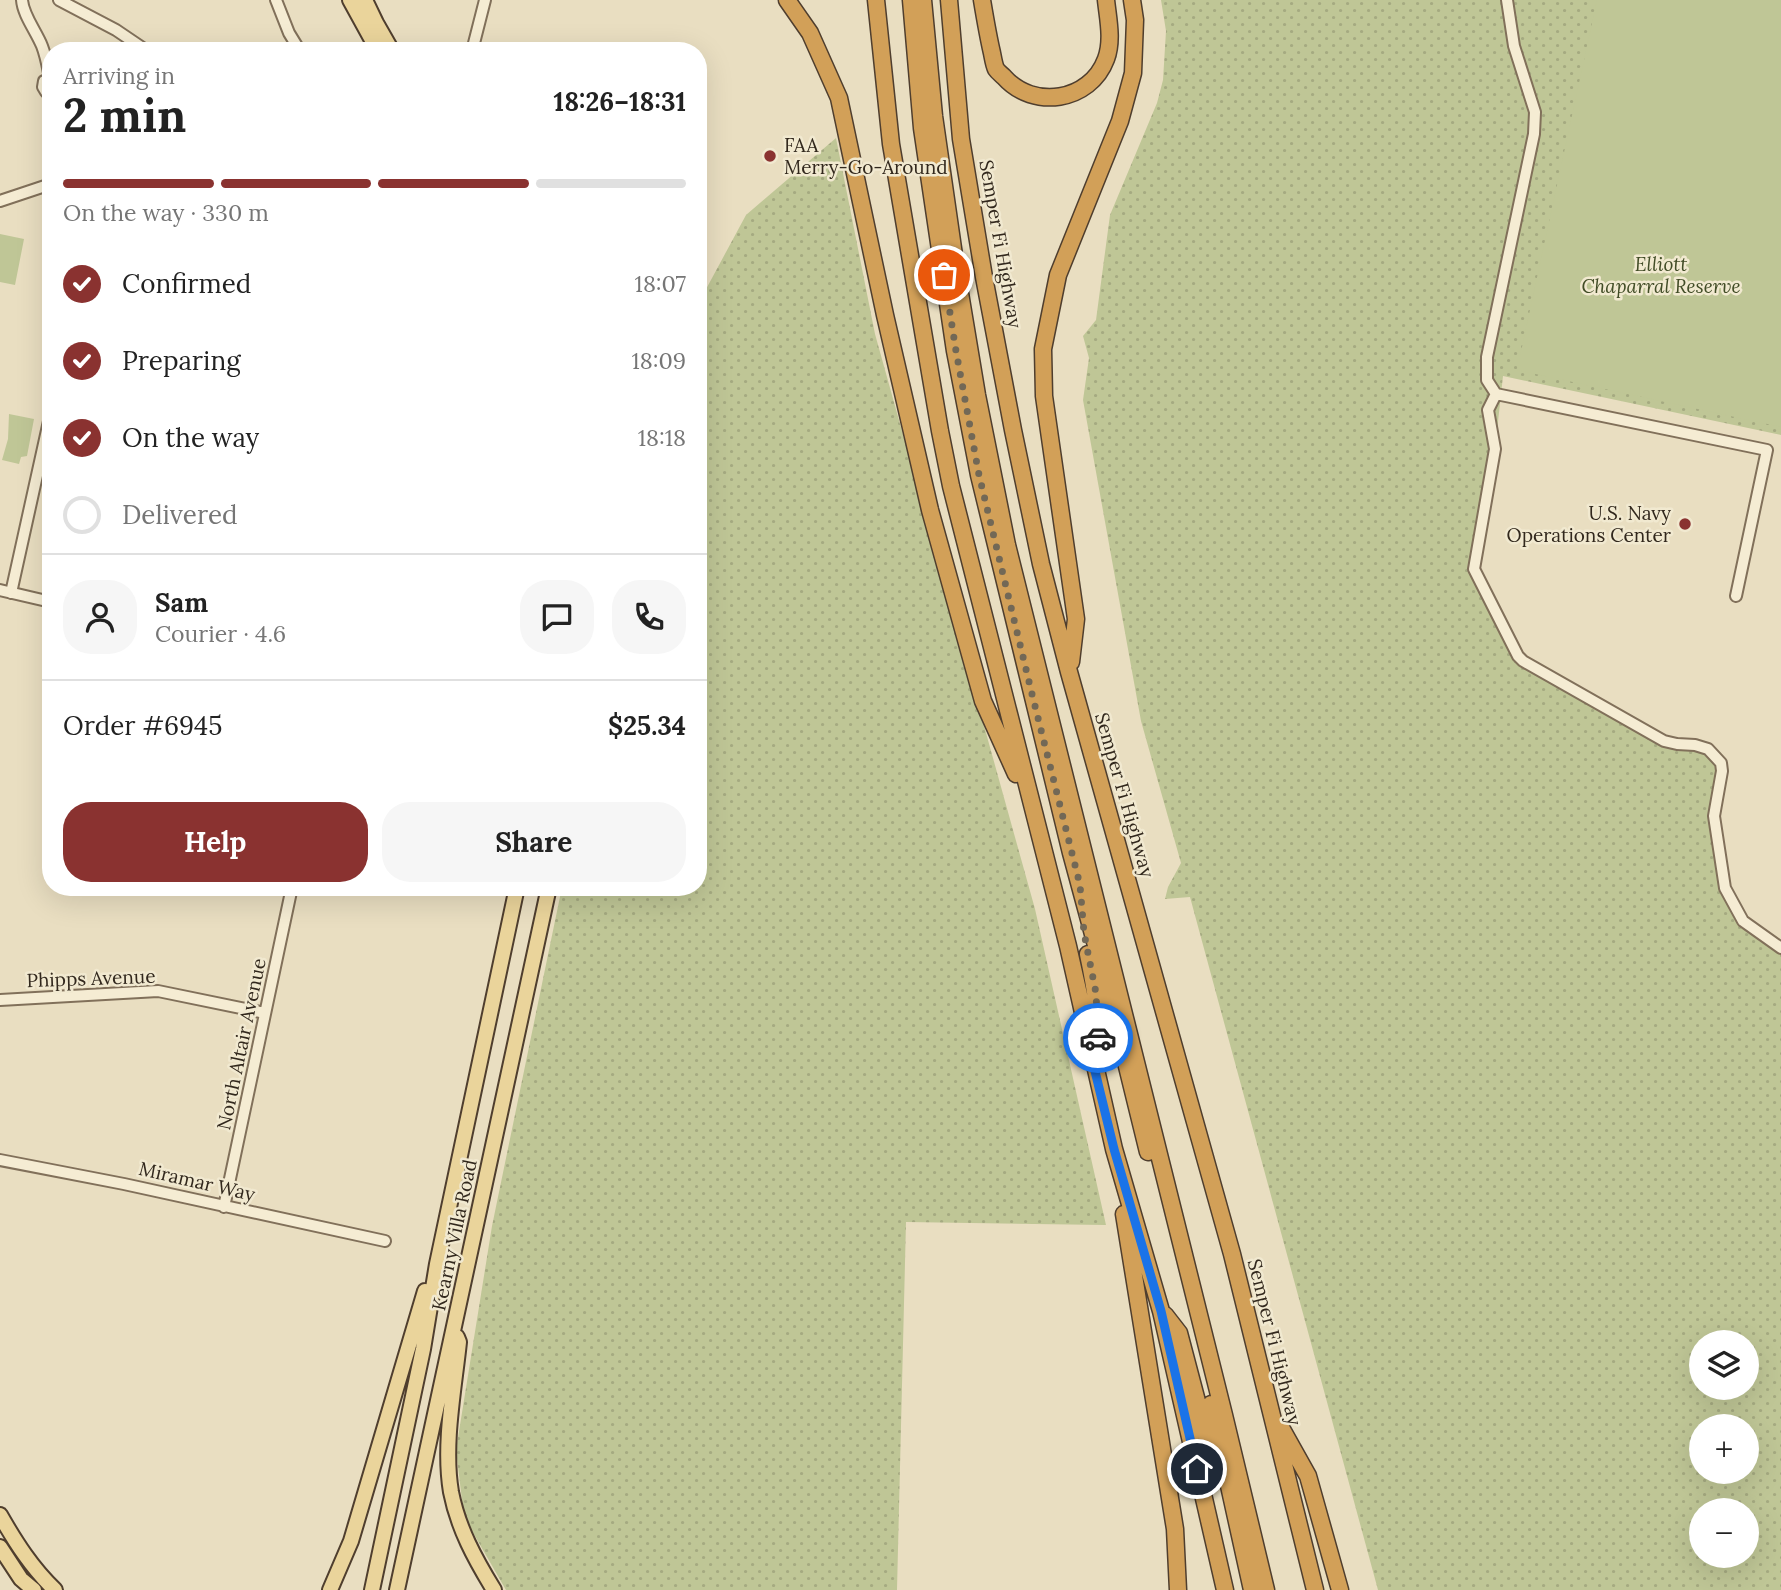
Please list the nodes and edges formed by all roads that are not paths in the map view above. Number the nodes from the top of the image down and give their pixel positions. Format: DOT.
graph roads {
  1 [pos="22,0"];
  2 [pos="60,0"];
  3 [pos="276,0"];
  4 [pos="350,0"];
  5 [pos="365,0"];
  6 [pos="485,0"];
  7 [pos="787,0"];
  8 [pos="876,0"];
  9 [pos="911,0"];
  10 [pos="923,0"];
  11 [pos="950,0"];
  12 [pos="982,0"];
  13 [pos="1106,0"];
  14 [pos="1132,0"];
  15 [pos="1507,0"];
  16 [pos="134,42"];
  17 [pos="294,42"];
  18 [pos="373,42"];
  19 [pos="387,42"];
  20 [pos="474,42"];
  21 [pos="42,44"];
  22 [pos="42,187"];
  23 [pos="0,201"];
  24 [pos="1496,394"];
  25 [pos="42,447"];
  26 [pos="5,592"];
  27 [pos="1736,596"];
  28 [pos="42,600"];
  29 [pos="1069,672"];
  30 [pos="1034,814"];
  31 [pos="1080,885"];
  32 [pos="290,896"];
  33 [pos="515,896"];
  34 [pos="547,896"];
  35 [pos="1781,948"];
  36 [pos="0,1000"];
  37 [pos="265,1013"];
  38 [pos="1093,1063"];
  39 [pos="1114,1149"];
  40 [pos="0,1160"];
  41 [pos="225,1207"];
  42 [pos="385,1241"];
  43 [pos="438,1264"];
  44 [pos="1161,1311"];
  45 [pos="453,1330"];
  46 [pos="1270,1408"];
  47 [pos="0,1515"];
  48 [pos="0,1547"];
  49 [pos="1244,1555"];
  50 [pos="28,1586"];
  51 [pos="55,1590"];
  52 [pos="330,1590"];
  53 [pos="372,1590"];
  54 [pos="397,1590"];
  55 [pos="495,1590"];
  56 [pos="1178,1590"];
  57 [pos="1225,1590"];
  58 [pos="1252,1590"];
  59 [pos="1265,1590"];
  60 [pos="1315,1590"];
  61 [pos="1340,1590"];
  1 -- 21 [label="street"];
  2 -- 16 [label="street"];
  3 -- 17 [label="street"];
  4 -- 18 [label="main road"];
  5 -- 19 [label="main road"];
  6 -- 20 [label="street"];
  7 -- 30 [label="highway"];
  8 -- 30 [label="highway"];
  9 -- 31 [label="highway"];
  10 -- 59 [label="highway"];
  11 -- 29 [label="highway, Semper Fi Highway"];
  12 -- 13 [label="highway"];
  14 -- 29 [label="highway"];
  15 -- 24 [label="street"];
  22 -- 23 [label="street"];
  24 -- 27 [label="street"];
  24 -- 35 [label="street"];
  25 -- 26 [label="street"];
  26 -- 28 [label="street"];
  29 -- 46 [label="highway, Semper Fi Highway"];
  30 -- 38 [label="highway"];
  31 -- 38 [label="highway"];
  31 -- 49 [label="highway"];
  32 -- 37 [label="street, North Altair Avenue"];
  33 -- 43 [label="main road, Kearny Villa Road"];
  34 -- 45 [label="main road, Kearny Villa Road"];
  36 -- 37 [label="street, Phipps Avenue"];
  37 -- 41 [label="street, North Altair Avenue"];
  38 -- 39 [label="highway"];
  39 -- 44 [label="highway"];
  39 -- 56 [label="highway"];
  40 -- 41 [label="street, Miramar Way"];
  41 -- 42 [label="street, Miramar Way"];
  43 -- 52 [label="main road"];
  43 -- 53 [label="main road, Kearny Villa Road"];
  44 -- 49 [label="highway"];
  44 -- 57 [label="highway"];
  45 -- 54 [label="main road, Kearny Villa Road"];
  45 -- 55 [label="main road"];
  46 -- 60 [label="highway, Semper Fi Highway"];
  46 -- 61 [label="highway"];
  47 -- 51 [label="main road"];
  48 -- 50 [label="main road"];
  49 -- 58 [label="highway"];
}
